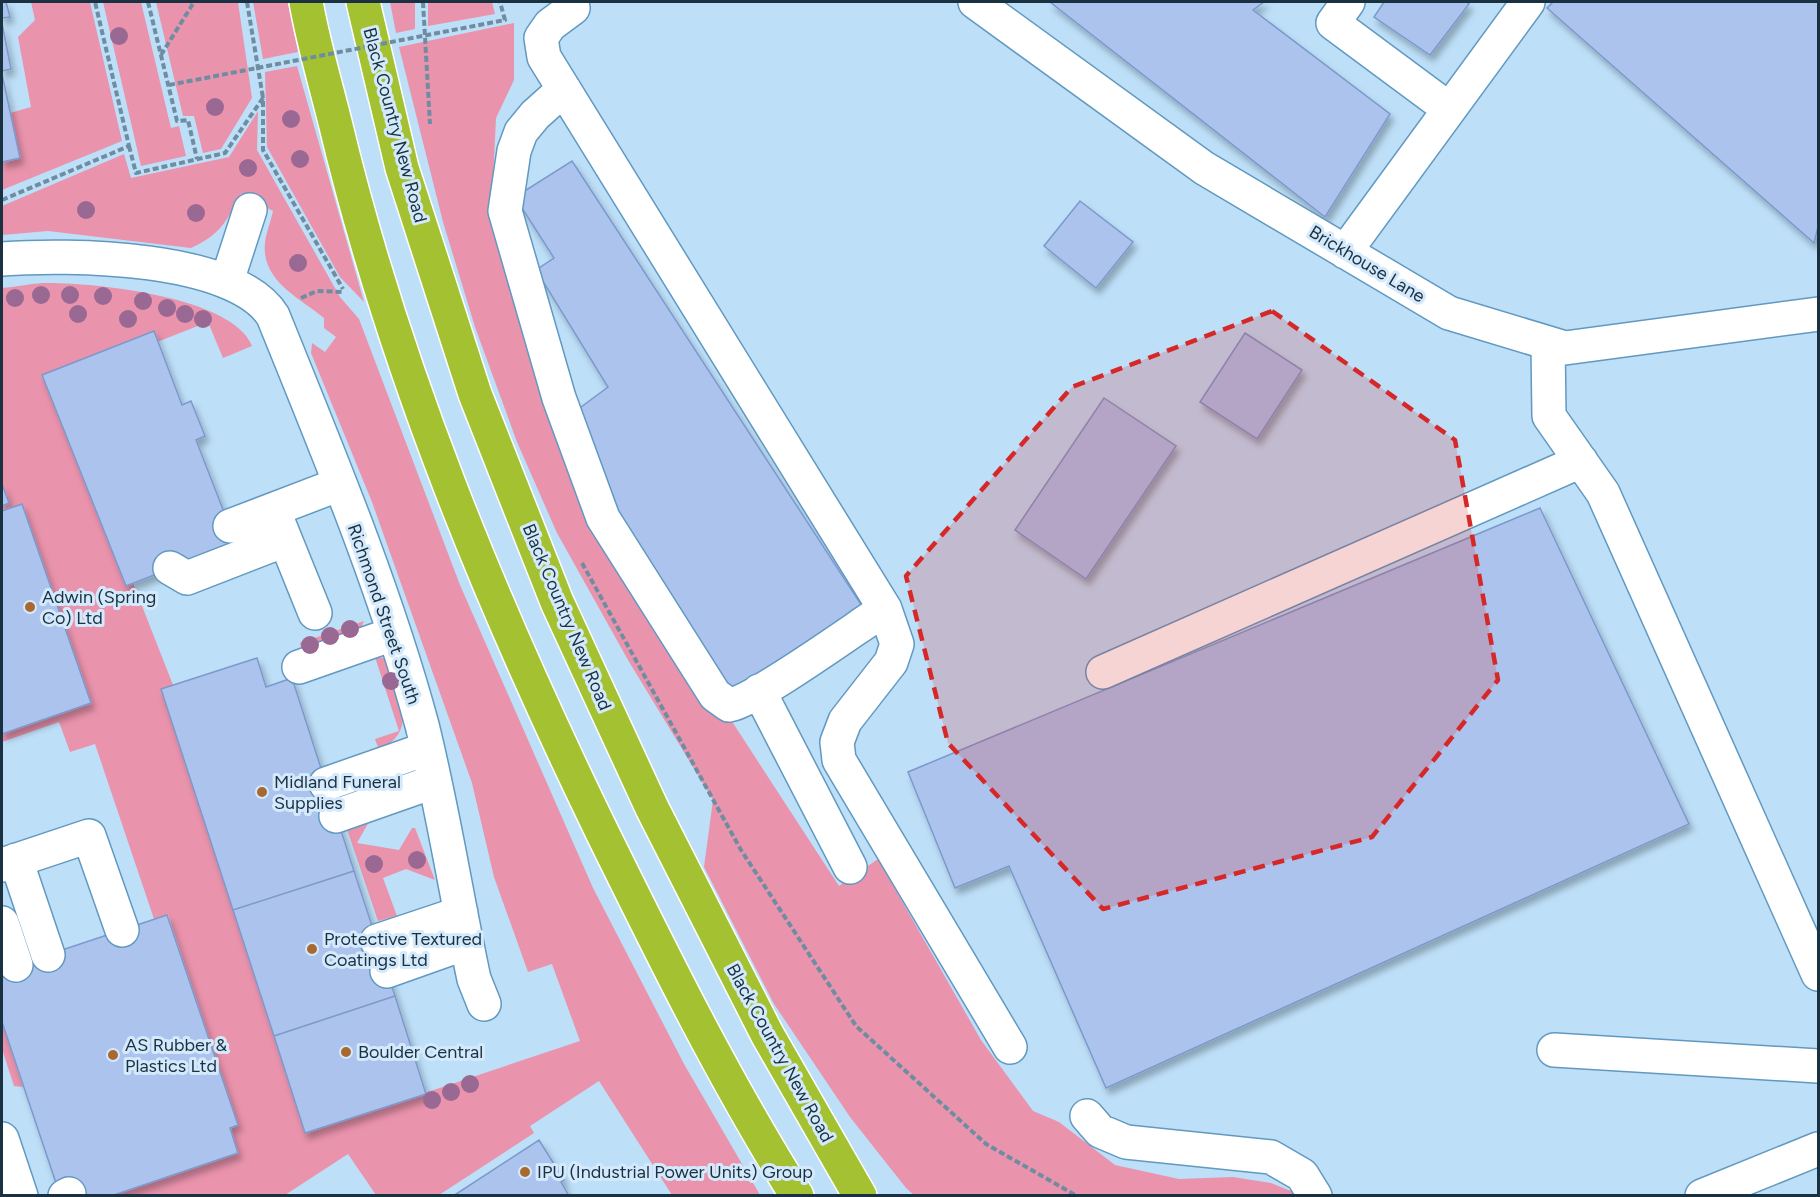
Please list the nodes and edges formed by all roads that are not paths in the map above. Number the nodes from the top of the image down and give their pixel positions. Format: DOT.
graph roads {
  1 [pos="306,2"];
  2 [pos="363,2"];
  3 [pos="975,2"];
  4 [pos="1348,2"];
  5 [pos="1528,2"];
  6 [pos="577,4"];
  7 [pos="564,89"];
  8 [pos="1449,109"];
  9 [pos="250,210"];
  10 [pos="1346,252"];
  11 [pos="2,259"];
  12 [pos="227,281"];
  13 [pos="1818,314"];
  14 [pos="1548,343"];
  15 [pos="1581,461"];
  16 [pos="340,484"];
  17 [pos="273,509"];
  18 [pos="230,526"];
  19 [pos="285,540"];
  20 [pos="170,568"];
  21 [pos="885,609"];
  22 [pos="315,613"];
  23 [pos="393,634"];
  24 [pos="299,667"];
  25 [pos="1103,672"];
  26 [pos="759,691"];
  27 [pos="426,749"];
  28 [pos="433,782"];
  29 [pos="326,784"];
  30 [pos="336,816"];
  31 [pos="9,863"];
  32 [pos="849,867"];
  33 [pos="2,923"];
  34 [pos="464,928"];
  35 [pos="122,930"];
  36 [pos="48,954"];
  37 [pos="382,956"];
  38 [pos="16,965"];
  39 [pos="1818,974"];
  40 [pos="479,991"];
  41 [pos="1010,1047"];
  42 [pos="1554,1050"];
  43 [pos="1818,1066"];
  44 [pos="1087,1116"];
  45 [pos="2,1139"];
  46 [pos="1818,1149"];
  47 [pos="21,1196"];
  48 [pos="797,1196"];
  49 [pos="860,1196"];
  50 [pos="1315,1196"];
  51 [pos="1702,1196"];
  1 -- 48 [label="highway"];
  2 -- 49 [label="highway, Black Country New Road"];
  3 -- 10 [label="street, Brickhouse Lane"];
  4 -- 8 [label="street"];
  5 -- 8 [label="street"];
  6 -- 7 [label="street"];
  7 -- 21 [label="street"];
  7 -- 26 [label="street"];
  8 -- 10 [label="street"];
  9 -- 12 [label="street"];
  10 -- 14 [label="street, Brickhouse Lane"];
  11 -- 12 [label="street, Richmond Street South"];
  12 -- 16 [label="street, Richmond Street South"];
  13 -- 14 [label="street, Brickhouse Lane"];
  14 -- 15 [label="street"];
  15 -- 25 [label="street"];
  15 -- 39 [label="street"];
  16 -- 17 [label="street"];
  16 -- 23 [label="street, Richmond Street South"];
  17 -- 18 [label="street"];
  17 -- 19 [label="street"];
  19 -- 20 [label="street"];
  19 -- 22 [label="street"];
  21 -- 26 [label="street"];
  21 -- 41 [label="street"];
  23 -- 24 [label="street"];
  23 -- 27 [label="street, Richmond Street South"];
  26 -- 32 [label="street"];
  27 -- 28 [label="street, Richmond Street South"];
  27 -- 29 [label="street"];
  28 -- 30 [label="street"];
  28 -- 34 [label="street, Richmond Street South"];
  31 -- 35 [label="street"];
  31 -- 36 [label="street"];
  33 -- 38 [label="street"];
  34 -- 37 [label="street"];
  34 -- 40 [label="street, Richmond Street South"];
  42 -- 43 [label="street"];
  44 -- 50 [label="street"];
  45 -- 47 [label="street"];
  46 -- 51 [label="street"];
}
